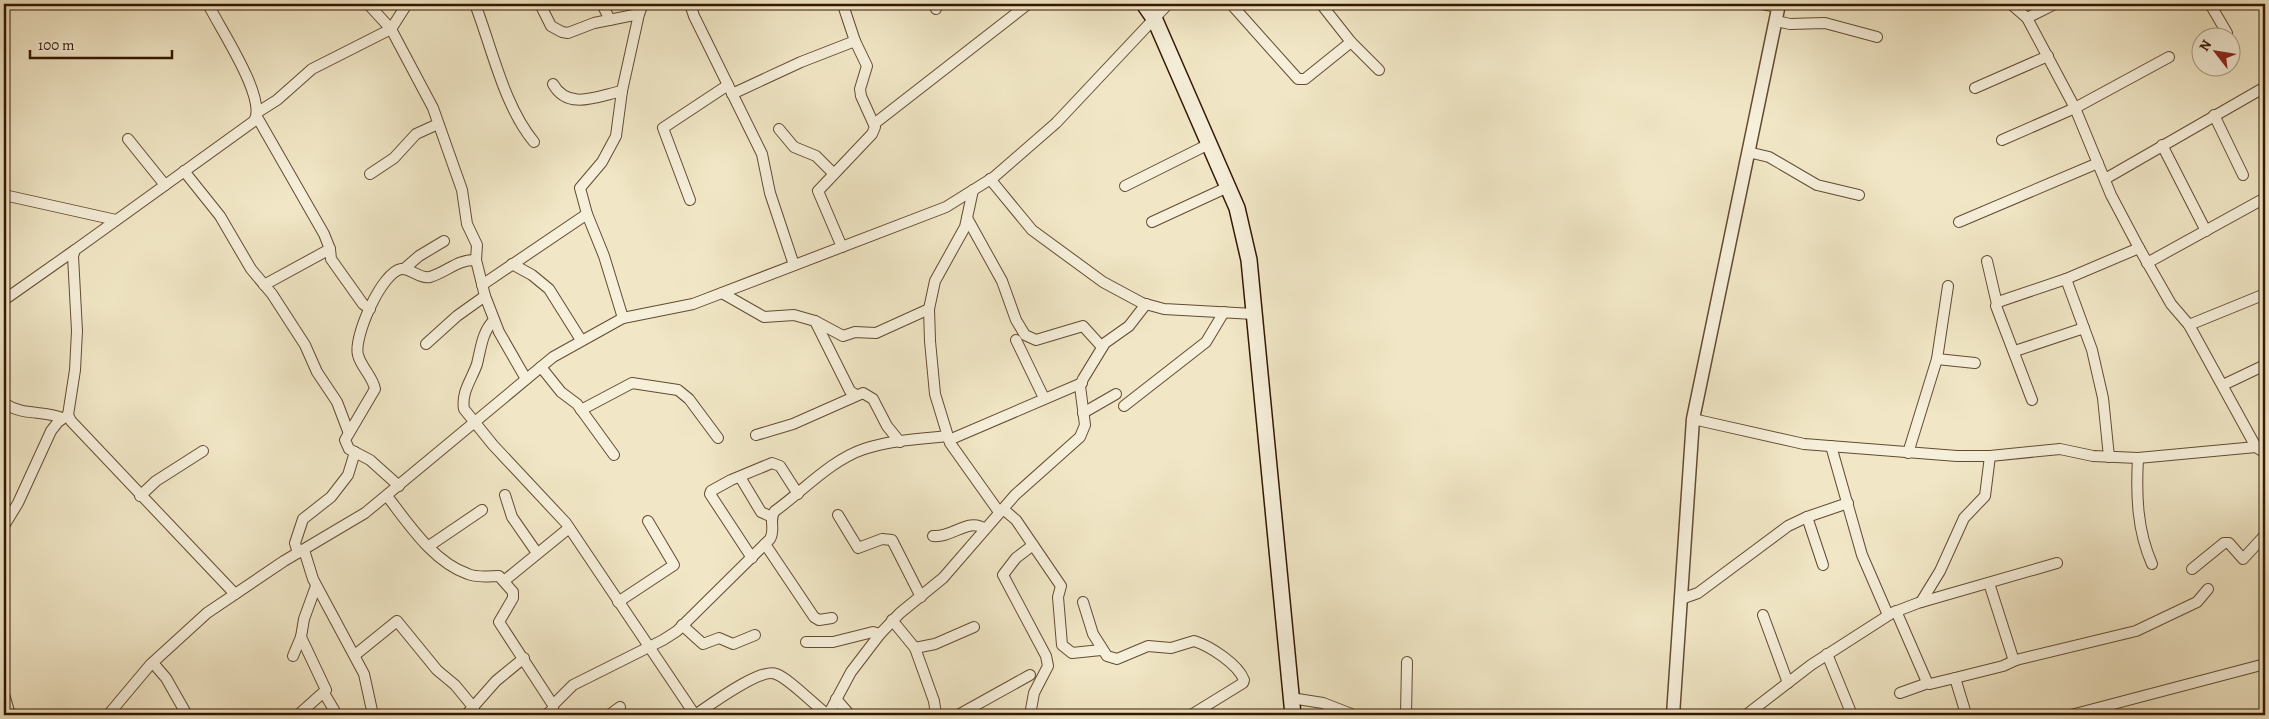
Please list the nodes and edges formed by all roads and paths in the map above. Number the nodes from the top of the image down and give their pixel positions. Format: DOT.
graph roads {
  1 [pos="208,4"];
  2 [pos="368,4"];
  3 [pos="407,4"];
  4 [pos="475,4"];
  5 [pos="540,4"];
  6 [pos="602,4"];
  7 [pos="643,4"];
  8 [pos="690,4"];
  9 [pos="845,4"];
  10 [pos="1028,4"];
  11 [pos="1144,4"];
  12 [pos="1168,4"];
  13 [pos="1231,4"];
  14 [pos="1321,4"];
  15 [pos="1762,4"];
  16 [pos="2012,4"];
  17 [pos="2055,4"];
  18 [pos="2210,4"];
  19 [pos="1779,5"];
  20 [pos="1015,8"];
  21 [pos="639,14"];
  22 [pos="2027,18"];
  23 [pos="610,20"];
  24 [pos="1155,20"];
  25 [pos="1776,21"];
  26 [pos="2224,28"];
  27 [pos="390,30"];
  28 [pos="1877,37"];
  29 [pos="855,41"];
  30 [pos="1351,42"];
  31 [pos="2048,56"];
  32 [pos="2169,56"];
  33 [pos="1379,70"];
  34 [pos="553,84"];
  35 [pos="2265,87"];
  36 [pos="1975,88"];
  37 [pos="730,90"];
  38 [pos="622,91"];
  39 [pos="2075,108"];
  40 [pos="2214,114"];
  41 [pos="257,115"];
  42 [pos="438,124"];
  43 [pos="874,124"];
  44 [pos="779,129"];
  45 [pos="128,139"];
  46 [pos="2002,140"];
  47 [pos="534,142"];
  48 [pos="1210,144"];
  49 [pos="2162,145"];
  50 [pos="1748,152"];
  51 [pos="2098,163"];
  52 [pos="184,171"];
  53 [pos="833,173"];
  54 [pos="370,174"];
  55 [pos="2243,175"];
  56 [pos="990,179"];
  57 [pos="2105,179"];
  58 [pos="165,185"];
  59 [pos="1125,186"];
  60 [pos="1228,186"];
  61 [pos="973,190"];
  62 [pos="4,195"];
  63 [pos="1859,195"];
  64 [pos="2265,198"];
  65 [pos="690,200"];
  66 [pos="587,214"];
  67 [pos="967,218"];
  68 [pos="116,220"];
  69 [pos="1152,222"];
  70 [pos="1959,222"];
  71 [pos="2206,231"];
  72 [pos="444,241"];
  73 [pos="842,246"];
  74 [pos="2138,248"];
  75 [pos="330,249"];
  76 [pos="75,250"];
  77 [pos="476,260"];
  78 [pos="1987,261"];
  79 [pos="2148,263"];
  80 [pos="512,264"];
  81 [pos="794,265"];
  82 [pos="404,269"];
  83 [pos="2066,279"];
  84 [pos="264,285"];
  85 [pos="482,285"];
  86 [pos="1948,286"];
  87 [pos="722,293"];
  88 [pos="2265,294"];
  89 [pos="485,296"];
  90 [pos="4,300"];
  91 [pos="1146,304"];
  92 [pos="1997,304"];
  93 [pos="370,309"];
  94 [pos="929,309"];
  95 [pos="1224,312"];
  96 [pos="1254,314"];
  97 [pos="623,318"];
  98 [pos="494,320"];
  99 [pos="815,322"];
  100 [pos="2189,325"];
  101 [pos="2084,328"];
  102 [pos="581,340"];
  103 [pos="1016,340"];
  104 [pos="426,344"];
  105 [pos="1102,347"];
  106 [pos="2016,351"];
  107 [pos="1937,358"];
  108 [pos="1975,363"];
  109 [pos="2265,365"];
  110 [pos="541,367"];
  111 [pos="526,378"];
  112 [pos="1082,383"];
  113 [pos="2223,386"];
  114 [pos="1116,394"];
  115 [pos="856,395"];
  116 [pos="1044,398"];
  117 [pos="2032,400"];
  118 [pos="4,403"];
  119 [pos="1124,406"];
  120 [pos="581,410"];
  121 [pos="1083,413"];
  122 [pos="1693,419"];
  123 [pos="63,421"];
  124 [pos="476,421"];
  125 [pos="348,431"];
  126 [pos="756,435"];
  127 [pos="718,438"];
  128 [pos="948,438"];
  129 [pos="900,442"];
  130 [pos="1831,446"];
  131 [pos="2256,447"];
  132 [pos="203,451"];
  133 [pos="355,452"];
  134 [pos="1908,453"];
  135 [pos="2265,453"];
  136 [pos="614,455"];
  137 [pos="1990,456"];
  138 [pos="2109,457"];
  139 [pos="2138,458"];
  140 [pos="740,477"];
  141 [pos="399,486"];
  142 [pos="798,494"];
  143 [pos="505,495"];
  144 [pos="140,496"];
  145 [pos="387,496"];
  146 [pos="1848,503"];
  147 [pos="482,510"];
  148 [pos="1001,510"];
  149 [pos="838,515"];
  150 [pos="1807,517"];
  151 [pos="772,518"];
  152 [pos="648,521"];
  153 [pos="4,526"];
  154 [pos="569,528"];
  155 [pos="985,529"];
  156 [pos="2265,535"];
  157 [pos="933,536"];
  158 [pos="765,544"];
  159 [pos="1033,545"];
  160 [pos="429,546"];
  161 [pos="301,551"];
  162 [pos="537,553"];
  163 [pos="752,558"];
  164 [pos="2057,564"];
  165 [pos="2152,564"];
  166 [pos="1823,566"];
  167 [pos="2192,569"];
  168 [pos="504,581"];
  169 [pos="1989,583"];
  170 [pos="316,586"];
  171 [pos="2208,589"];
  172 [pos="235,594"];
  173 [pos="921,597"];
  174 [pos="1680,599"];
  175 [pos="618,602"];
  176 [pos="1083,602"];
  177 [pos="1921,602"];
  178 [pos="1892,613"];
  179 [pos="1763,616"];
  180 [pos="832,618"];
  181 [pos="892,620"];
  182 [pos="682,626"];
  183 [pos="974,627"];
  184 [pos="880,634"];
  185 [pos="756,635"];
  186 [pos="302,637"];
  187 [pos="806,642"];
  188 [pos="648,647"];
  189 [pos="915,648"];
  190 [pos="1101,650"];
  191 [pos="1827,654"];
  192 [pos="355,655"];
  193 [pos="293,656"];
  194 [pos="524,658"];
  195 [pos="2016,660"];
  196 [pos="1407,662"];
  197 [pos="153,663"];
  198 [pos="2265,664"];
  199 [pos="1030,675"];
  200 [pos="1955,678"];
  201 [pos="1788,683"];
  202 [pos="1928,683"];
  203 [pos="324,693"];
  204 [pos="1900,693"];
  205 [pos="4,694"];
  206 [pos="1291,698"];
  207 [pos="836,699"];
  208 [pos="553,705"];
  209 [pos="620,706"];
  210 [pos="474,708"];
  211 [pos="1966,714"];
  212 [pos="10,715"];
  213 [pos="108,715"];
  214 [pos="187,715"];
  215 [pos="298,715"];
  216 [pos="337,715"];
  217 [pos="373,715"];
  218 [pos="466,715"];
  219 [pos="546,715"];
  220 [pos="609,715"];
  221 [pos="695,715"];
  222 [pos="828,715"];
  223 [pos="850,715"];
  224 [pos="936,715"];
  225 [pos="958,715"];
  226 [pos="1030,715"];
  227 [pos="1191,715"];
  228 [pos="1293,715"];
  229 [pos="1354,715"];
  230 [pos="1406,715"];
  231 [pos="1672,715"];
  232 [pos="1746,715"];
  233 [pos="1852,715"];
  234 [pos="2071,715"];
  1 -- 41 [label="street"];
  2 -- 27 [label="street"];
  3 -- 27 [label="street"];
  4 -- 47 [label="street"];
  5 -- 23 [label="street"];
  6 -- 23 [label="street"];
  7 -- 21 [label="street"];
  8 -- 37 [label="street"];
  9 -- 29 [label="street"];
  10 -- 20 [label="street"];
  11 -- 24 [label="main road"];
  12 -- 24 [label="street"];
  13 -- 30 [label="street"];
  14 -- 30 [label="street"];
  15 -- 19 [label="street"];
  16 -- 22 [label="street"];
  17 -- 22 [label="street"];
  18 -- 26 [label="street"];
  19 -- 25 [label="street"];
  20 -- 43 [label="street"];
  21 -- 23 [label="street"];
  21 -- 38 [label="street"];
  22 -- 31 [label="street"];
  24 -- 48 [label="main road"];
  24 -- 56 [label="street"];
  25 -- 28 [label="street"];
  25 -- 50 [label="street"];
  27 -- 41 [label="street"];
  27 -- 42 [label="street"];
  29 -- 37 [label="street"];
  29 -- 43 [label="street"];
  30 -- 33 [label="street"];
  31 -- 36 [label="street"];
  31 -- 39 [label="street"];
  32 -- 39 [label="street"];
  34 -- 38 [label="street"];
  35 -- 40 [label="street"];
  37 -- 65 [label="street"];
  37 -- 81 [label="street"];
  38 -- 66 [label="street"];
  39 -- 46 [label="street"];
  39 -- 51 [label="street"];
  40 -- 49 [label="street"];
  40 -- 55 [label="street"];
  41 -- 52 [label="street"];
  41 -- 75 [label="street"];
  42 -- 54 [label="street"];
  42 -- 77 [label="street"];
  43 -- 53 [label="street"];
  44 -- 53 [label="street"];
  45 -- 58 [label="street"];
  48 -- 59 [label="street"];
  48 -- 60 [label="main road"];
  49 -- 57 [label="street"];
  49 -- 71 [label="street"];
  50 -- 63 [label="street"];
  50 -- 122 [label="street"];
  51 -- 57 [label="street"];
  51 -- 70 [label="street"];
  52 -- 58 [label="street"];
  52 -- 84 [label="street"];
  53 -- 73 [label="street"];
  56 -- 61 [label="street"];
  56 -- 91 [label="street"];
  57 -- 74 [label="street"];
  58 -- 68 [label="street"];
  60 -- 69 [label="street"];
  60 -- 96 [label="main road"];
  61 -- 67 [label="street"];
  61 -- 73 [label="street"];
  62 -- 68 [label="street"];
  64 -- 71 [label="street"];
  66 -- 80 [label="street"];
  66 -- 97 [label="street"];
  67 -- 94 [label="street"];
  67 -- 105 [label="street"];
  68 -- 76 [label="street"];
  71 -- 79 [label="street"];
  72 -- 82 [label="street"];
  73 -- 81 [label="street"];
  74 -- 79 [label="street"];
  74 -- 83 [label="street"];
  75 -- 84 [label="street"];
  75 -- 93 [label="street"];
  76 -- 90 [label="street"];
  76 -- 123 [label="street"];
  77 -- 82 [label="street"];
  77 -- 85 [label="street"];
  78 -- 92 [label="street"];
  79 -- 100 [label="street"];
  80 -- 85 [label="street"];
  80 -- 102 [label="street"];
  81 -- 87 [label="street"];
  82 -- 93 [label="street"];
  83 -- 92 [label="street"];
  83 -- 101 [label="street"];
  84 -- 125 [label="street"];
  85 -- 89 [label="street"];
  86 -- 107 [label="street"];
  87 -- 97 [label="street"];
  87 -- 99 [label="street"];
  88 -- 100 [label="street"];
  89 -- 98 [label="street"];
  89 -- 104 [label="street"];
  91 -- 95 [label="street"];
  91 -- 105 [label="street"];
  92 -- 106 [label="street"];
  93 -- 125 [label="street"];
  94 -- 99 [label="street"];
  94 -- 128 [label="street"];
  95 -- 96 [label="street"];
  95 -- 119 [label="street"];
  96 -- 206 [label="main road"];
  97 -- 102 [label="street"];
  98 -- 111 [label="street"];
  98 -- 124 [label="street"];
  99 -- 115 [label="street"];
  100 -- 113 [label="street"];
  101 -- 106 [label="street"];
  101 -- 138 [label="street"];
  102 -- 110 [label="street"];
  103 -- 116 [label="street"];
  105 -- 112 [label="street"];
  106 -- 117 [label="street"];
  107 -- 108 [label="street"];
  107 -- 134 [label="street"];
  109 -- 113 [label="street"];
  110 -- 111 [label="street"];
  110 -- 120 [label="street"];
  111 -- 124 [label="street"];
  112 -- 116 [label="street"];
  112 -- 121 [label="street"];
  113 -- 131 [label="street"];
  114 -- 121 [label="street"];
  115 -- 126 [label="street"];
  115 -- 129 [label="street"];
  116 -- 128 [label="street"];
  118 -- 123 [label="street"];
  120 -- 127 [label="street"];
  120 -- 136 [label="street"];
  121 -- 148 [label="street"];
  122 -- 130 [label="street"];
  122 -- 174 [label="street"];
  123 -- 144 [label="street"];
  123 -- 153 [label="street"];
  124 -- 141 [label="street"];
  124 -- 154 [label="street"];
  125 -- 133 [label="street"];
  128 -- 129 [label="street"];
  128 -- 148 [label="street"];
  129 -- 142 [label="street"];
  130 -- 134 [label="street"];
  130 -- 146 [label="street"];
  131 -- 135 [label="street"];
  131 -- 139 [label="street"];
  132 -- 144 [label="street"];
  133 -- 141 [label="street"];
  133 -- 161 [label="street"];
  134 -- 137 [label="street"];
  137 -- 138 [label="street"];
  137 -- 177 [label="street"];
  138 -- 139 [label="street"];
  139 -- 165 [label="street"];
  140 -- 142 [label="street"];
  140 -- 151 [label="street"];
  140 -- 163 [label="street"];
  141 -- 145 [label="street"];
  142 -- 151 [label="street"];
  143 -- 162 [label="street"];
  144 -- 172 [label="street"];
  145 -- 160 [label="street"];
  145 -- 161 [label="street"];
  146 -- 150 [label="street"];
  146 -- 178 [label="street"];
  147 -- 160 [label="street"];
  148 -- 155 [label="street"];
  148 -- 159 [label="street"];
  149 -- 173 [label="street"];
  150 -- 166 [label="street"];
  150 -- 174 [label="street"];
  151 -- 158 [label="street"];
  152 -- 175 [label="street"];
  154 -- 162 [label="street"];
  154 -- 175 [label="street"];
  155 -- 157 [label="street"];
  155 -- 173 [label="street"];
  156 -- 167 [label="street"];
  158 -- 163 [label="street"];
  158 -- 180 [label="street"];
  159 -- 190 [label="street"];
  159 -- 226 [label="street"];
  160 -- 168 [label="street"];
  161 -- 170 [label="street"];
  161 -- 172 [label="street"];
  162 -- 168 [label="street"];
  163 -- 182 [label="street"];
  164 -- 169 [label="street"];
  168 -- 194 [label="street"];
  169 -- 177 [label="street"];
  169 -- 195 [label="street"];
  170 -- 186 [label="street"];
  170 -- 192 [label="street"];
  171 -- 195 [label="street"];
  172 -- 197 [label="street"];
  173 -- 181 [label="street"];
  174 -- 231 [label="street"];
  175 -- 188 [label="street"];
  176 -- 190 [label="street"];
  177 -- 178 [label="street"];
  178 -- 191 [label="street"];
  178 -- 202 [label="street"];
  179 -- 201 [label="street"];
  181 -- 184 [label="street"];
  181 -- 189 [label="street"];
  182 -- 185 [label="street"];
  182 -- 188 [label="street"];
  183 -- 189 [label="street"];
  184 -- 187 [label="street"];
  184 -- 207 [label="street"];
  186 -- 193 [label="street"];
  186 -- 203 [label="street"];
  188 -- 208 [label="street"];
  188 -- 221 [label="street"];
  189 -- 224 [label="street"];
  190 -- 227 [label="street"];
  191 -- 201 [label="street"];
  191 -- 233 [label="street"];
  192 -- 210 [label="street"];
  192 -- 217 [label="street"];
  194 -- 208 [label="street"];
  194 -- 210 [label="street"];
  195 -- 200 [label="street"];
  196 -- 230 [label="street"];
  197 -- 213 [label="street"];
  197 -- 214 [label="street"];
  198 -- 234 [label="street"];
  199 -- 225 [label="street"];
  200 -- 202 [label="street"];
  200 -- 211 [label="street"];
  201 -- 232 [label="street"];
  202 -- 204 [label="street"];
  203 -- 215 [label="street"];
  203 -- 216 [label="street"];
  205 -- 212 [label="street"];
  206 -- 228 [label="main road"];
  206 -- 229 [label="street"];
  207 -- 222 [label="street"];
  207 -- 223 [label="street"];
  208 -- 219 [label="street"];
  209 -- 220 [label="street"];
  210 -- 218 [label="street"];
  221 -- 222 [label="street"];
}
